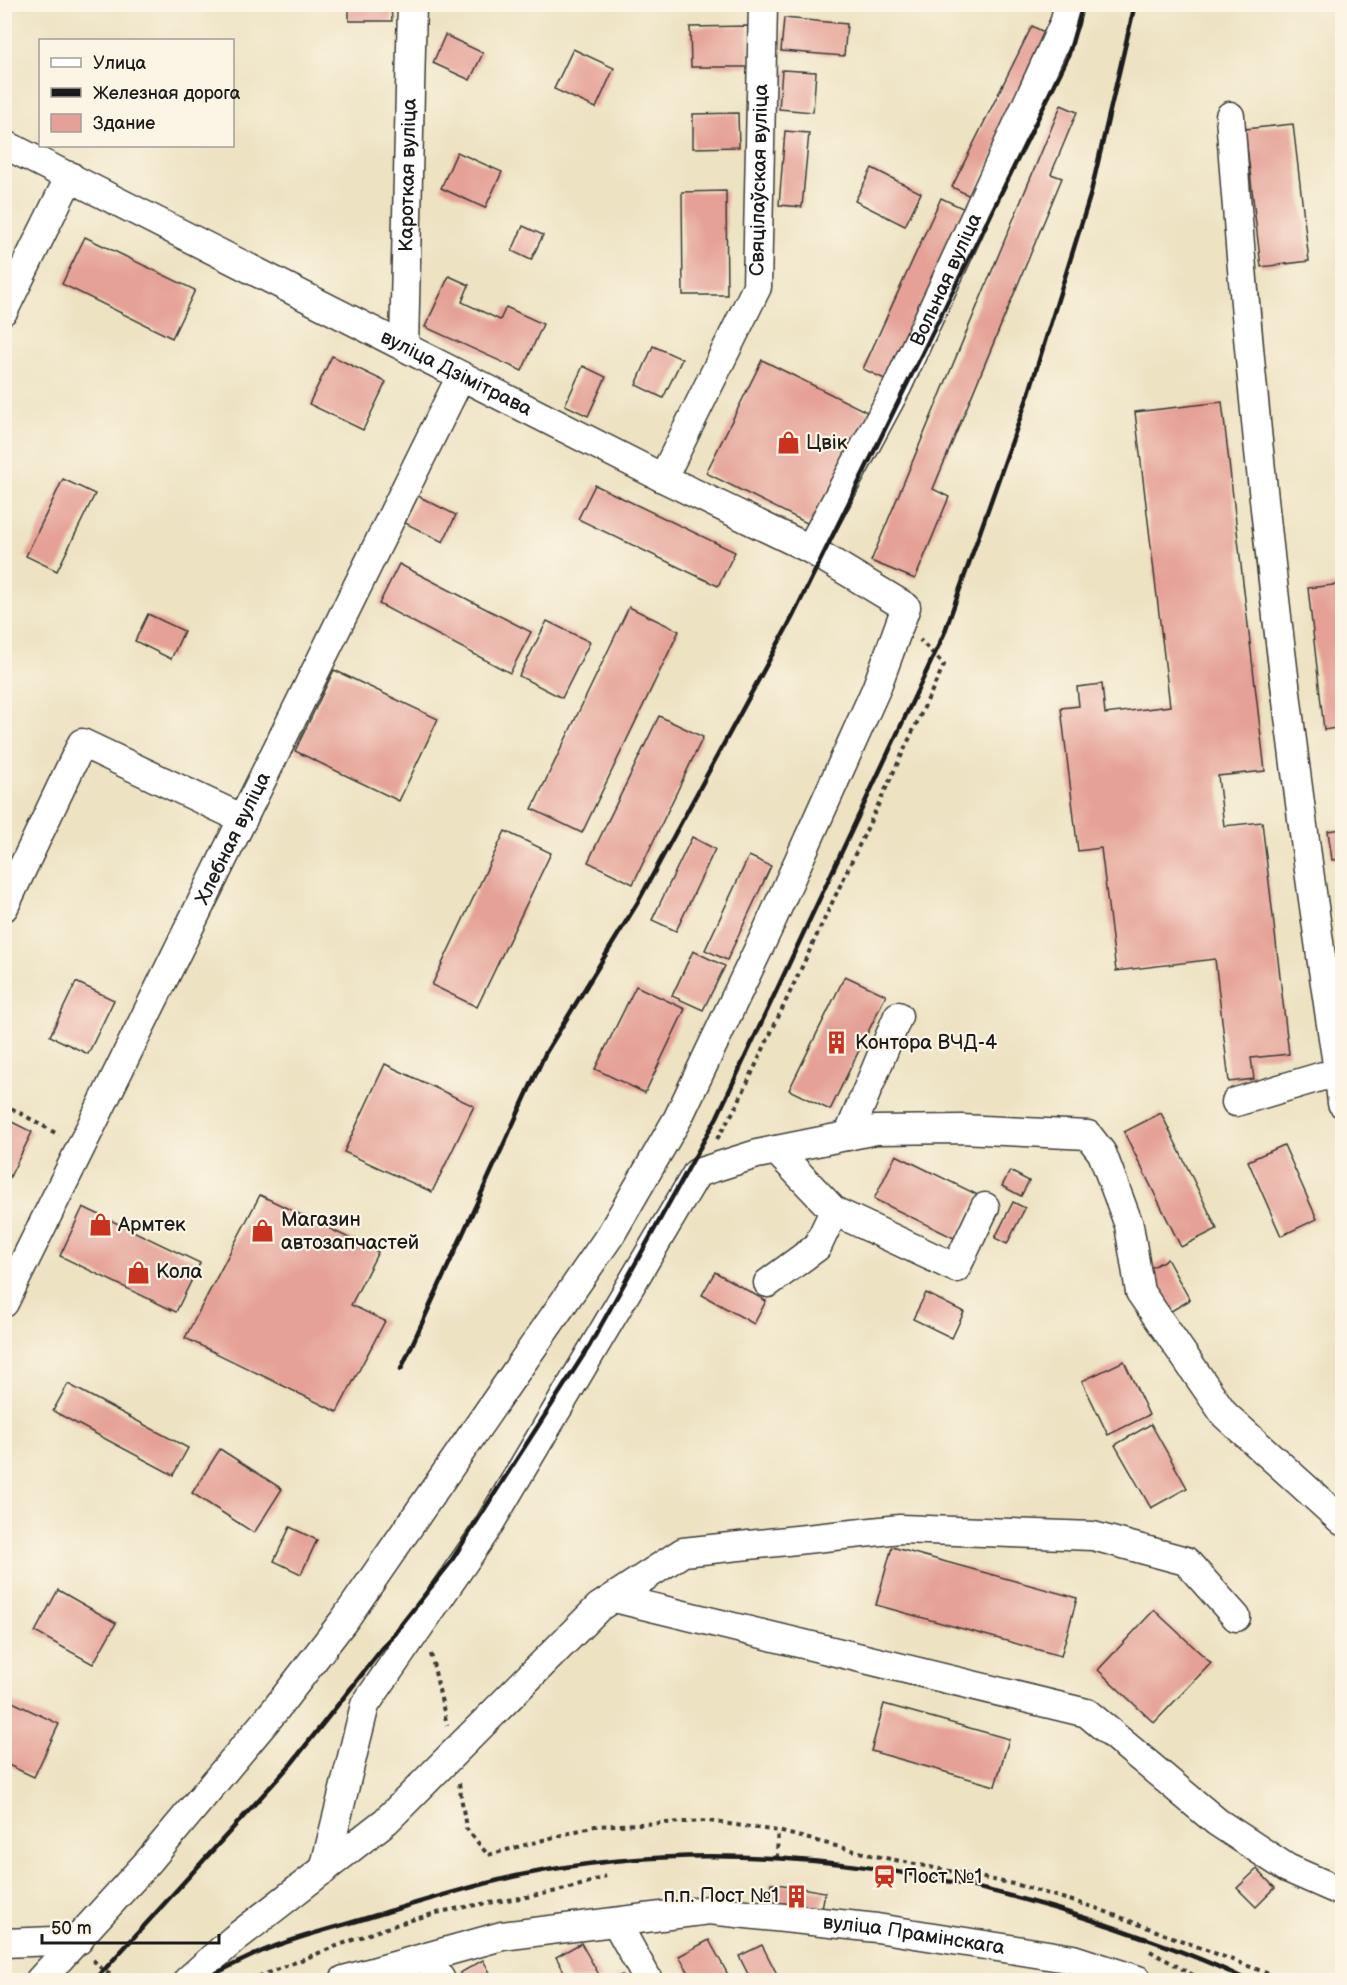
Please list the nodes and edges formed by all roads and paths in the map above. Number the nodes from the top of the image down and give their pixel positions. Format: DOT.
graph roads {
  1 [pos="412,4"];
  2 [pos="764,4"];
  3 [pos="1068,4"];
  4 [pos="1230,116"];
  5 [pos="4,144"];
  6 [pos="70,176"];
  7 [pos="4,310"];
  8 [pos="404,346"];
  9 [pos="462,376"];
  10 [pos="663,478"];
  11 [pos="810,549"];
  12 [pos="906,607"];
  13 [pos="243,819"];
  14 [pos="4,907"];
  15 [pos="898,1016"];
  16 [pos="1341,1090"];
  17 [pos="1236,1102"];
  18 [pos="4,1104"];
  19 [pos="848,1136"];
  20 [pos="81,1147"];
  21 [pos="776,1150"];
  22 [pos="695,1185"];
  23 [pos="985,1207"];
  24 [pos="834,1211"];
  25 [pos="768,1283"];
  26 [pos="4,1303"];
  27 [pos="1342,1521"];
  28 [pos="614,1598"];
  29 [pos="1236,1617"];
  30 [pos="423,1621"];
  31 [pos="454,1754"];
  32 [pos="778,1831"];
  33 [pos="777,1858"];
  34 [pos="324,1869"];
  35 [pos="606,1876"];
  36 [pos="1342,1892"];
  37 [pos="616,1922"];
  38 [pos="4,1943"];
  39 [pos="87,1951"];
  40 [pos="1150,1951"];
  41 [pos="434,1969"];
  42 [pos="40,1980"];
  43 [pos="121,1980"];
  44 [pos="188,1980"];
  45 [pos="250,1980"];
  46 [pos="344,1980"];
  47 [pos="648,1980"];
  48 [pos="1138,1980"];
  49 [pos="1202,1980"];
  50 [pos="1285,1980"];
  1 -- 8 [label="street, Кароткая вуліца"];
  2 -- 10 [label="street, Свяцілаўская вуліца"];
  3 -- 11 [label="street, Вольная вуліца"];
  4 -- 16 [label="street"];
  5 -- 6 [label="street, вуліца Дзімітрава"];
  6 -- 7 [label="street"];
  6 -- 8 [label="street, вуліца Дзімітрава"];
  8 -- 9 [label="street, вуліца Дзімітрава"];
  9 -- 10 [label="street, вуліца Дзімітрава"];
  9 -- 13 [label="street, Хлебная вуліца"];
  10 -- 11 [label="street, вуліца Дзімітрава"];
  11 -- 12 [label="street, вуліца Дзімітрава"];
  12 -- 22 [label="path"];
  12 -- 39 [label="street"];
  13 -- 14 [label="street"];
  13 -- 20 [label="street, Хлебная вуліца"];
  15 -- 19 [label="street"];
  16 -- 17 [label="street"];
  18 -- 20 [label="path"];
  19 -- 21 [label="street"];
  19 -- 27 [label="street"];
  20 -- 26 [label="street, Хлебная вуліца"];
  21 -- 22 [label="street"];
  21 -- 24 [label="street"];
  22 -- 30 [label="street"];
  23 -- 24 [label="street"];
  24 -- 25 [label="street"];
  28 -- 29 [label="street"];
  28 -- 31 [label="street"];
  28 -- 36 [label="street"];
  30 -- 31 [label="path"];
  30 -- 34 [label="street"];
  31 -- 32 [label="path"];
  31 -- 34 [label="street"];
  32 -- 33 [label="path"];
  32 -- 50 [label="path"];
  34 -- 44 [label="street"];
  35 -- 45 [label="path"];
  37 -- 41 [label="street, вуліца Прамінскага"];
  37 -- 47 [label="street"];
  37 -- 48 [label="street, вуліца Прамінскага"];
  38 -- 39 [label="street"];
  39 -- 42 [label="street"];
  39 -- 43 [label="path"];
  40 -- 49 [label="path"];
  41 -- 46 [label="street, вуліца Прамінскага"];
}
